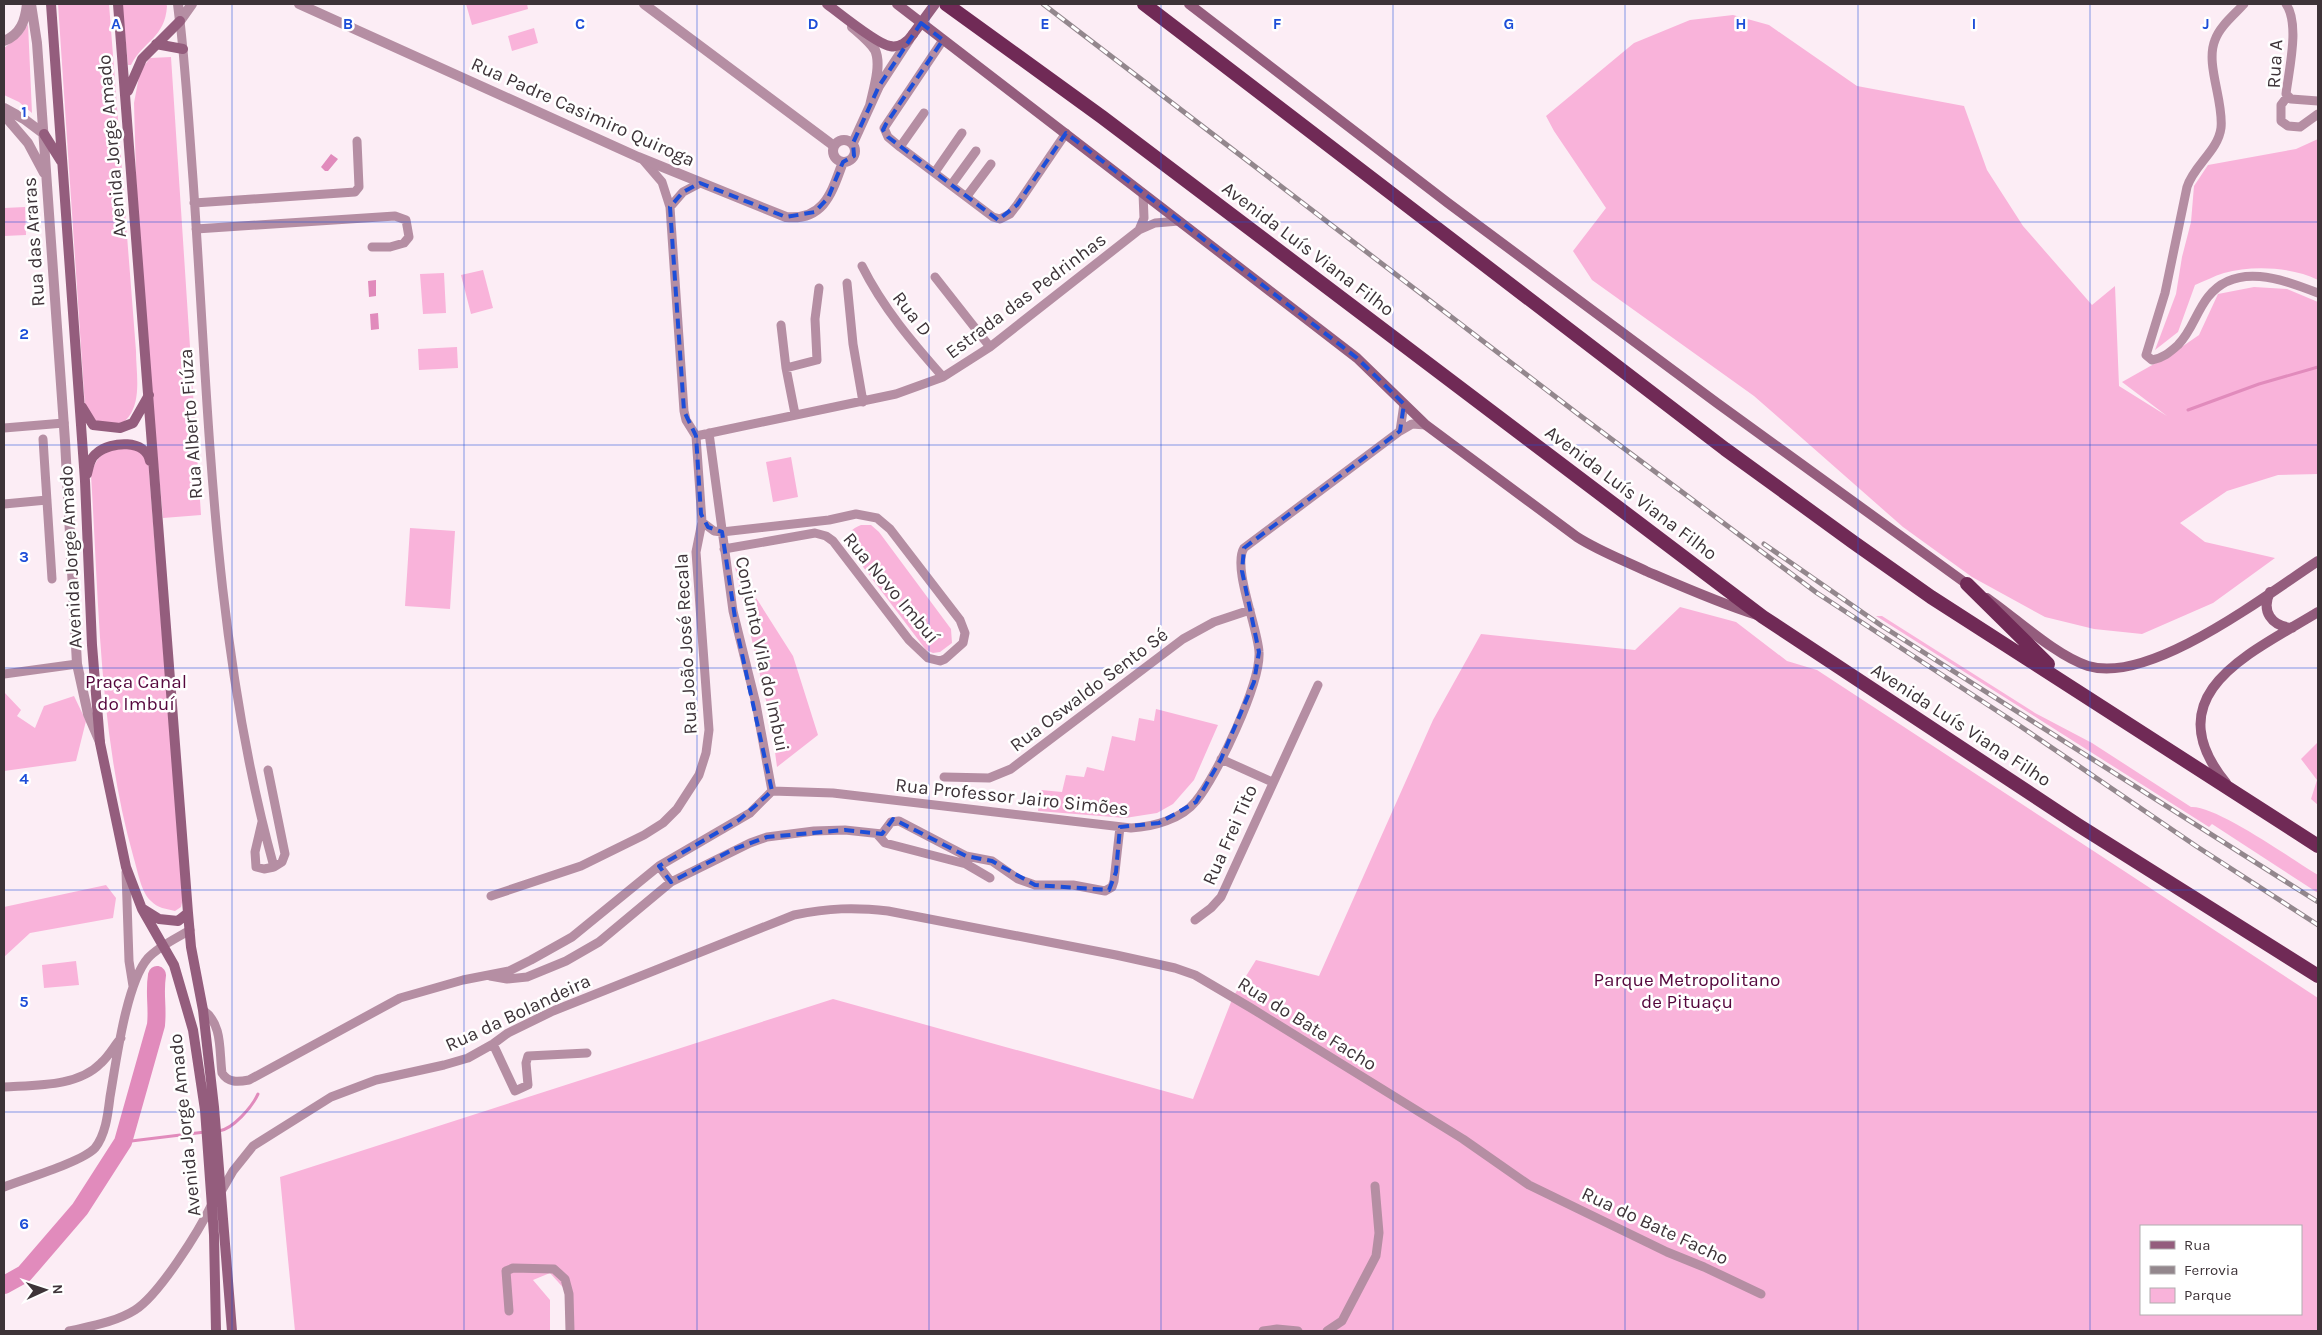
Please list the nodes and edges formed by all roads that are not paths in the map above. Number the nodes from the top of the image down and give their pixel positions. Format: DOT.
graph roads {
  1 [pos="29,4"];
  2 [pos="51,4"];
  3 [pos="118,4"];
  4 [pos="178,4"];
  5 [pos="192,4"];
  6 [pos="299,4"];
  7 [pos="644,4"];
  8 [pos="897,4"];
  9 [pos="935,4"];
  10 [pos="946,4"];
  11 [pos="1144,4"];
  12 [pos="1189,4"];
  13 [pos="2244,4"];
  14 [pos="2286,4"];
  15 [pos="828,5"];
  16 [pos="180,21"];
  17 [pos="911,37"];
  18 [pos="943,40"];
  19 [pos="4,41"];
  20 [pos="156,44"];
  21 [pos="183,49"];
  22 [pos="2287,97"];
  23 [pos="126,99"];
  24 [pos="2318,101"];
  25 [pos="870,106"];
  26 [pos="4,108"];
  27 [pos="924,113"];
  28 [pos="2318,114"];
  29 [pos="4,115"];
  30 [pos="962,133"];
  31 [pos="1066,133"];
  32 [pos="44,134"];
  33 [pos="357,141"];
  34 [pos="850,142"];
  35 [pos="834,146"];
  36 [pos="900,147"];
  37 [pos="976,151"];
  38 [pos="638,157"];
  39 [pos="840,161"];
  40 [pos="63,163"];
  41 [pos="991,164"];
  42 [pos="935,172"];
  43 [pos="46,177"];
  44 [pos="700,183"];
  45 [pos="952,184"];
  46 [pos="1143,193"];
  47 [pos="967,196"];
  48 [pos="194,203"];
  49 [pos="670,207"];
  50 [pos="1179,221"];
  51 [pos="196,229"];
  52 [pos="1139,230"];
  53 [pos="372,247"];
  54 [pos="862,266"];
  55 [pos="935,277"];
  56 [pos="847,283"];
  57 [pos="819,288"];
  58 [pos="2318,293"];
  59 [pos="781,325"];
  60 [pos="990,347"];
  61 [pos="786,368"];
  62 [pos="943,377"];
  63 [pos="149,394"];
  64 [pos="79,401"];
  65 [pos="863,402"];
  66 [pos="1404,404"];
  67 [pos="794,414"];
  68 [pos="64,423"];
  69 [pos="1426,426"];
  70 [pos="4,428"];
  71 [pos="1400,431"];
  72 [pos="710,433"];
  73 [pos="696,436"];
  74 [pos="44,439"];
  75 [pos="85,481"];
  76 [pos="154,482"];
  77 [pos="47,500"];
  78 [pos="4,504"];
  79 [pos="702,522"];
  80 [pos="767,527"];
  81 [pos="722,532"];
  82 [pos="769,541"];
  83 [pos="724,548"];
  84 [pos="2318,561"];
  85 [pos="52,579"];
  86 [pos="1967,584"];
  87 [pos="2270,592"];
  88 [pos="1250,610"];
  89 [pos="2318,612"];
  90 [pos="1763,617"];
  91 [pos="2292,628"];
  92 [pos="77,664"];
  93 [pos="4,674"];
  94 [pos="1318,685"];
  95 [pos="2072,687"];
  96 [pos="100,744"];
  97 [pos="1221,759"];
  98 [pos="268,770"];
  99 [pos="944,777"];
  100 [pos="1272,782"];
  101 [pos="772,791"];
  102 [pos="2235,794"];
  103 [pos="262,822"];
  104 [pos="1120,827"];
  105 [pos="877,834"];
  106 [pos="2314,842"];
  107 [pos="659,866"];
  108 [pos="126,867"];
  109 [pos="274,867"];
  110 [pos="990,878"];
  111 [pos="671,882"];
  112 [pos="491,896"];
  113 [pos="142,908"];
  114 [pos="188,913"];
  115 [pos="794,914"];
  116 [pos="1195,920"];
  117 [pos="190,930"];
  118 [pos="164,947"];
  119 [pos="490,976"];
  120 [pos="2318,976"];
  121 [pos="133,988"];
  122 [pos="203,1010"];
  123 [pos="122,1036"];
  124 [pos="493,1044"];
  125 [pos="587,1053"];
  126 [pos="4,1087"];
  127 [pos="210,1108"];
  128 [pos="1375,1186"];
  129 [pos="4,1187"];
  130 [pos="222,1190"];
  131 [pos="212,1204"];
  132 [pos="219,1234"];
  133 [pos="1761,1294"];
  134 [pos="509,1310"];
  135 [pos="69,1331"];
  136 [pos="216,1331"];
  137 [pos="232,1331"];
  138 [pos="570,1331"];
  139 [pos="1263,1331"];
  140 [pos="1298,1331"];
  141 [pos="1327,1331"];
  1 -- 19 [label="street"];
  1 -- 32 [label="street, Rua das Araras"];
  2 -- 40 [label="main road, Avenida Jorge Amado"];
  3 -- 23 [label="main road, Avenida Jorge Amado"];
  4 -- 16 [label="street, Rua Alberto Fiúza"];
  5 -- 16 [label="street"];
  6 -- 38 [label="street, Rua Padre Casimiro Quiroga"];
  7 -- 35 [label="street"];
  8 -- 18 [label="main road"];
  9 -- 17 [label="main road, bridge"];
  10 -- 90 [label="highway, Avenida Luís Viana Filho"];
  11 -- 95 [label="highway"];
  12 -- 86 [label="main road"];
  13 -- 58 [label="street"];
  14 -- 22 [label="street, Rua A"];
  15 -- 17 [label="main road"];
  15 -- 25 [label="street"];
  16 -- 20 [label="main road"];
  16 -- 21 [label="street, Rua Alberto Fiúza"];
  17 -- 25 [label="street"];
  18 -- 31 [label="main road"];
  18 -- 36 [label="street"];
  20 -- 21 [label="main road"];
  20 -- 23 [label="main road"];
  21 -- 48 [label="street, Rua Alberto Fiúza"];
  22 -- 24 [label="street, Rua A"];
  22 -- 28 [label="street"];
  23 -- 63 [label="main road, Avenida Jorge Amado"];
  25 -- 34 [label="street"];
  26 -- 32 [label="street"];
  27 -- 36 [label="street"];
  29 -- 43 [label="street"];
  30 -- 42 [label="street"];
  31 -- 46 [label="main road"];
  31 -- 47 [label="street"];
  32 -- 40 [label="main road"];
  32 -- 43 [label="street, Rua das Araras"];
  33 -- 48 [label="street"];
  34 -- 35 [label="street"];
  34 -- 39 [label="street"];
  35 -- 39 [label="street"];
  36 -- 42 [label="street"];
  37 -- 45 [label="street"];
  38 -- 44 [label="street, Rua Padre Casimiro Quiroga"];
  38 -- 49 [label="street, Rua João José Recala"];
  39 -- 44 [label="street, Rua Padre Casimiro Quiroga"];
  40 -- 64 [label="main road, Avenida Jorge Amado"];
  41 -- 47 [label="street"];
  42 -- 45 [label="street"];
  43 -- 68 [label="street, Rua das Araras"];
  44 -- 49 [label="street"];
  45 -- 47 [label="street"];
  46 -- 50 [label="main road"];
  46 -- 52 [label="street"];
  48 -- 51 [label="street, Rua Alberto Fiúza"];
  49 -- 73 [label="street, Rua João José Recala"];
  50 -- 52 [label="street, Estrada das Pedrinhas"];
  50 -- 66 [label="main road"];
  51 -- 53 [label="street"];
  51 -- 103 [label="street, Rua Alberto Fiúza"];
  52 -- 60 [label="street, Estrada das Pedrinhas"];
  54 -- 62 [label="street, Rua D"];
  55 -- 60 [label="street"];
  56 -- 65 [label="street"];
  57 -- 61 [label="street"];
  59 -- 61 [label="street"];
  60 -- 62 [label="street, Estrada das Pedrinhas"];
  61 -- 67 [label="street"];
  62 -- 65 [label="street, Estrada das Pedrinhas"];
  63 -- 64 [label="main road"];
  63 -- 76 [label="main road, Avenida Jorge Amado"];
  64 -- 75 [label="main road, Avenida Jorge Amado"];
  65 -- 67 [label="street, Estrada das Pedrinhas"];
  66 -- 69 [label="main road"];
  66 -- 71 [label="street"];
  67 -- 72 [label="street, Estrada das Pedrinhas"];
  68 -- 70 [label="street"];
  68 -- 92 [label="street, Rua das Araras"];
  69 -- 71 [label="street, Rua Professor Jairo Simões"];
  69 -- 90 [label="main road"];
  71 -- 88 [label="street, Rua Professor Jairo Simões"];
  72 -- 73 [label="street, Estrada das Pedrinhas"];
  72 -- 81 [label="street, Conjunto Vila do Imbui"];
  73 -- 79 [label="street, Rua João José Recala"];
  74 -- 77 [label="street"];
  75 -- 76 [label="main road"];
  75 -- 96 [label="main road, Avenida Jorge Amado"];
  76 -- 114 [label="main road, Avenida Jorge Amado"];
  77 -- 78 [label="street"];
  77 -- 85 [label="street"];
  79 -- 81 [label="street"];
  79 -- 112 [label="street, Rua João José Recala"];
  80 -- 81 [label="street, Rua Novo Imbuí"];
  80 -- 82 [label="street"];
  80 -- 82 [label="street, Rua Novo Imbuí"];
  81 -- 83 [label="street, Conjunto Vila do Imbui"];
  82 -- 83 [label="street, Rua Novo Imbuí"];
  83 -- 101 [label="street, Conjunto Vila do Imbui"];
  84 -- 87 [label="main road"];
  86 -- 87 [label="main road"];
  86 -- 95 [label="highway"];
  87 -- 91 [label="main road"];
  88 -- 97 [label="street, Rua Professor Jairo Simões"];
  88 -- 99 [label="street, Rua Oswaldo Sento Sé"];
  89 -- 91 [label="main road"];
  90 -- 120 [label="highway, Avenida Luís Viana Filho"];
  91 -- 102 [label="main road"];
  92 -- 93 [label="street"];
  92 -- 96 [label="street, Rua das Araras"];
  94 -- 100 [label="street, Rua Frei Tito"];
  95 -- 102 [label="highway"];
  96 -- 108 [label="main road, Avenida Jorge Amado"];
  97 -- 100 [label="street, Rua Frei Tito"];
  97 -- 104 [label="street, Rua Professor Jairo Simões"];
  98 -- 109 [label="street"];
  100 -- 116 [label="street, Rua Frei Tito"];
  101 -- 104 [label="street, Rua Professor Jairo Simões"];
  101 -- 107 [label="street"];
  102 -- 106 [label="highway"];
  103 -- 109 [label="street, Rua Alberto Fiúza"];
  103 -- 109 [label="street, Rua Alberto Fiúza"];
  104 -- 105 [label="street"];
  105 -- 110 [label="street"];
  105 -- 111 [label="street"];
  107 -- 111 [label="street"];
  107 -- 119 [label="street"];
  108 -- 113 [label="main road, Avenida Jorge Amado"];
  108 -- 121 [label="street"];
  111 -- 119 [label="street"];
  113 -- 114 [label="main road"];
  113 -- 118 [label="main road, Avenida Jorge Amado"];
  114 -- 117 [label="main road, Avenida Jorge Amado"];
  115 -- 124 [label="street, Rua da Bolandeira"];
  115 -- 133 [label="street, Rua do Bate Facho"];
  117 -- 118 [label="street"];
  117 -- 122 [label="main road, Avenida Jorge Amado"];
  118 -- 121 [label="street"];
  118 -- 127 [label="main road, Avenida Jorge Amado"];
  119 -- 122 [label="street"];
  121 -- 123 [label="street"];
  122 -- 127 [label="main road, Avenida Jorge Amado"];
  123 -- 126 [label="street"];
  123 -- 129 [label="street"];
  124 -- 125 [label="street"];
  124 -- 130 [label="street, Rua da Bolandeira"];
  127 -- 130 [label="main road, Avenida Jorge Amado"];
  127 -- 131 [label="main road, Avenida Jorge Amado"];
  128 -- 141 [label="street"];
  130 -- 132 [label="main road, Avenida Jorge Amado"];
  131 -- 132 [label="main road, Avenida Jorge Amado"];
  131 -- 135 [label="street"];
  132 -- 136 [label="main road, Avenida Jorge Amado"];
  132 -- 137 [label="main road, Avenida Jorge Amado"];
  134 -- 138 [label="street"];
  139 -- 140 [label="street"];
}
